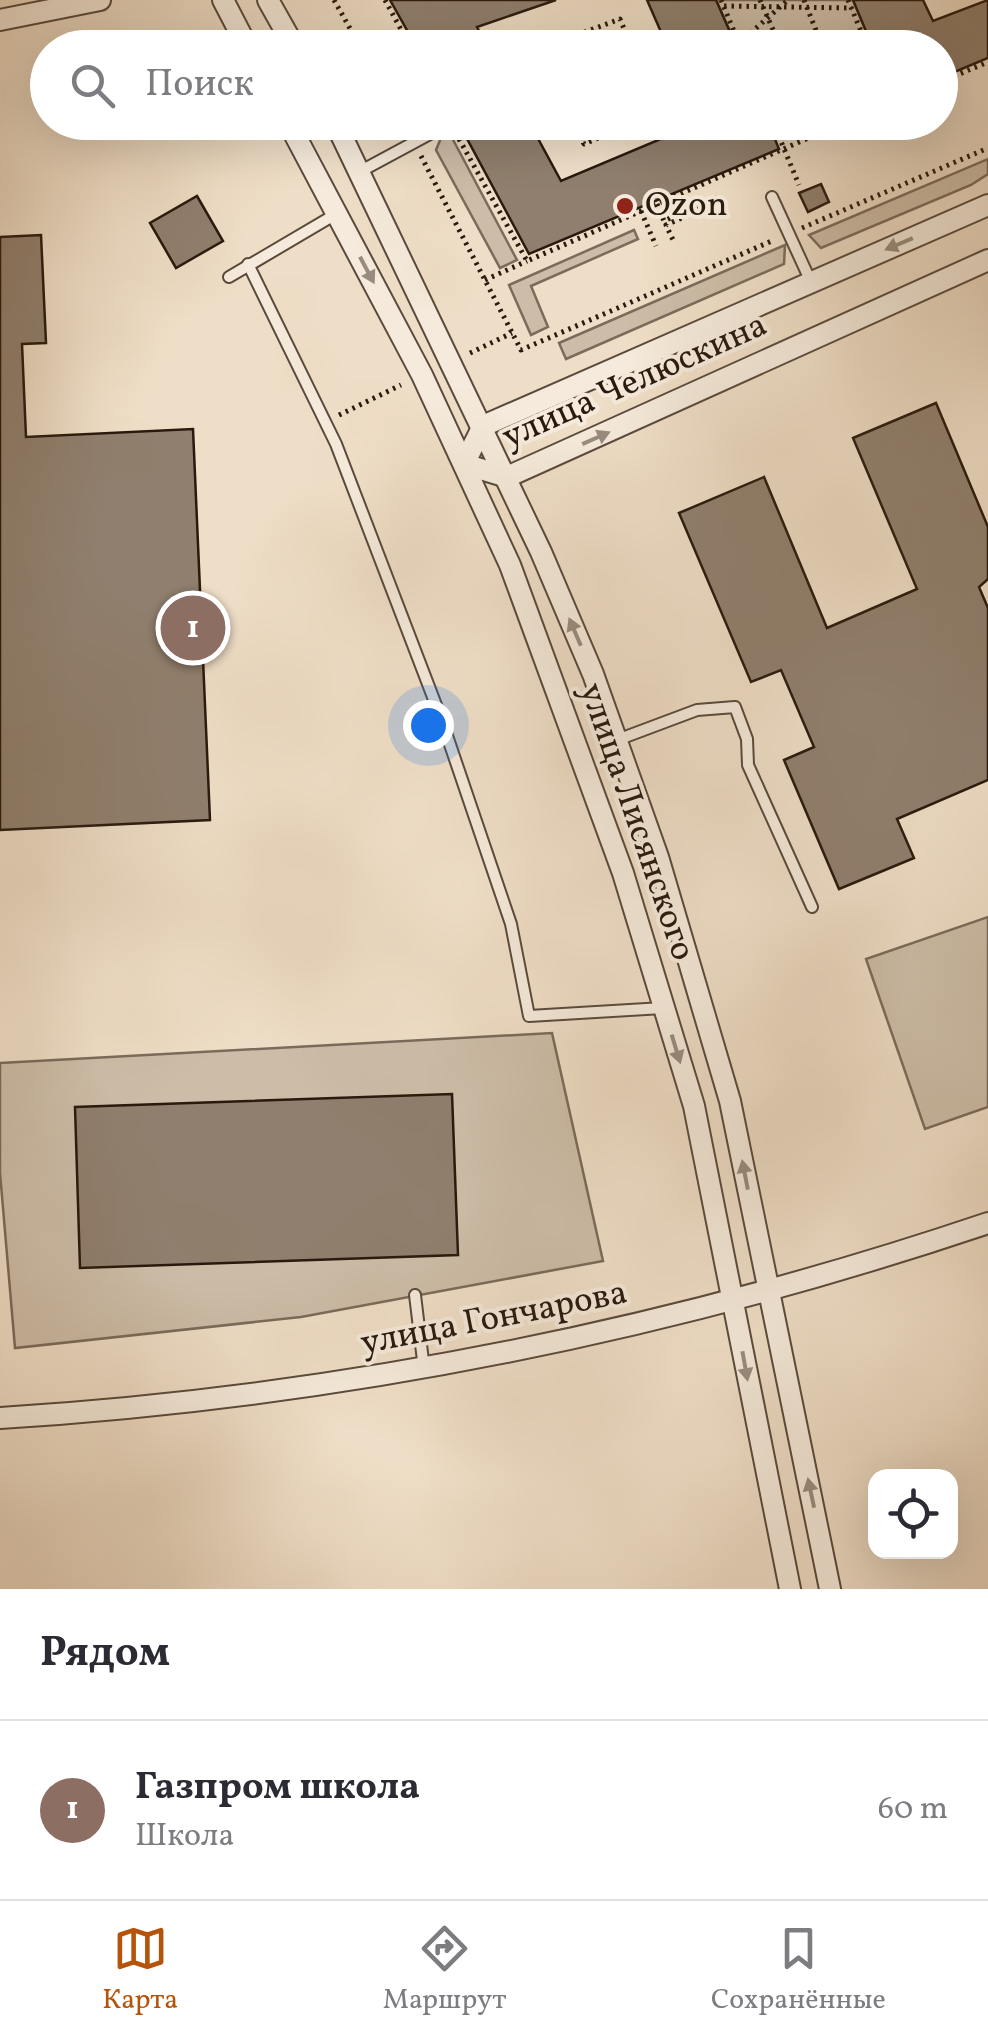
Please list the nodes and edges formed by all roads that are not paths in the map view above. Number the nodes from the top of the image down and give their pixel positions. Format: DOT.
graph roads {
  1 [pos="100,0"];
  2 [pos="222,0"];
  3 [pos="268,0"];
  4 [pos="0,20"];
  5 [pos="238,30"];
  6 [pos="285,30"];
  7 [pos="297,140"];
  8 [pos="344,140"];
  9 [pos="420,140"];
  10 [pos="361,172"];
  11 [pos="772,196"];
  12 [pos="988,206"];
  13 [pos="336,214"];
  14 [pos="988,260"];
  15 [pos="248,264"];
  16 [pos="228,277"];
  17 [pos="811,282"];
  18 [pos="483,426"];
  19 [pos="464,464"];
  20 [pos="507,478"];
  21 [pos="616,741"];
  22 [pos="812,907"];
  23 [pos="664,1008"];
  24 [pos="988,1224"];
  25 [pos="769,1292"];
  26 [pos="416,1295"];
  27 [pos="733,1302"];
  28 [pos="424,1370"];
  29 [pos="0,1418"];
  30 [pos="790,1589"];
  31 [pos="830,1589"];
  1 -- 4 [label="street"];
  2 -- 5 [label="street"];
  3 -- 6 [label="street"];
  7 -- 13 [label="street, улица Лисянского"];
  8 -- 10 [label="street, улица Лисянского"];
  9 -- 10 [label="lane"];
  10 -- 18 [label="street, улица Лисянского"];
  11 -- 17 [label="lane"];
  12 -- 17 [label="street, улица Челюскина, one-way"];
  13 -- 15 [label="lane"];
  13 -- 19 [label="street, улица Лисянского, one-way"];
  20 -- 14 [label="street, улица Челюскина, one-way"];
  15 -- 16 [label="lane"];
  15 -- 23 [label="lane"];
  17 -- 18 [label="street, улица Челюскина"];
  18 -- 19 [label="street, улица Челюскина"];
  18 -- 20 [label="street, улица Лисянского"];
  19 -- 20 [label="street, улица Челюскина"];
  19 -- 23 [label="street, улица Лисянского"];
  21 -- 20 [label="street, улица Лисянского, one-way"];
  21 -- 22 [label="lane"];
  25 -- 21 [label="street, улица Лисянского, one-way"];
  23 -- 27 [label="street, улица Лисянского, one-way"];
  24 -- 25 [label="street, улица Гончарова"];
  25 -- 27 [label="street, улица Гончарова"];
  31 -- 25 [label="street, улица Лисянского, one-way"];
  26 -- 28 [label="lane"];
  27 -- 28 [label="street, улица Гончарова"];
  27 -- 30 [label="street, улица Лисянского, one-way"];
  28 -- 29 [label="street, улица Гончарова"];
}
